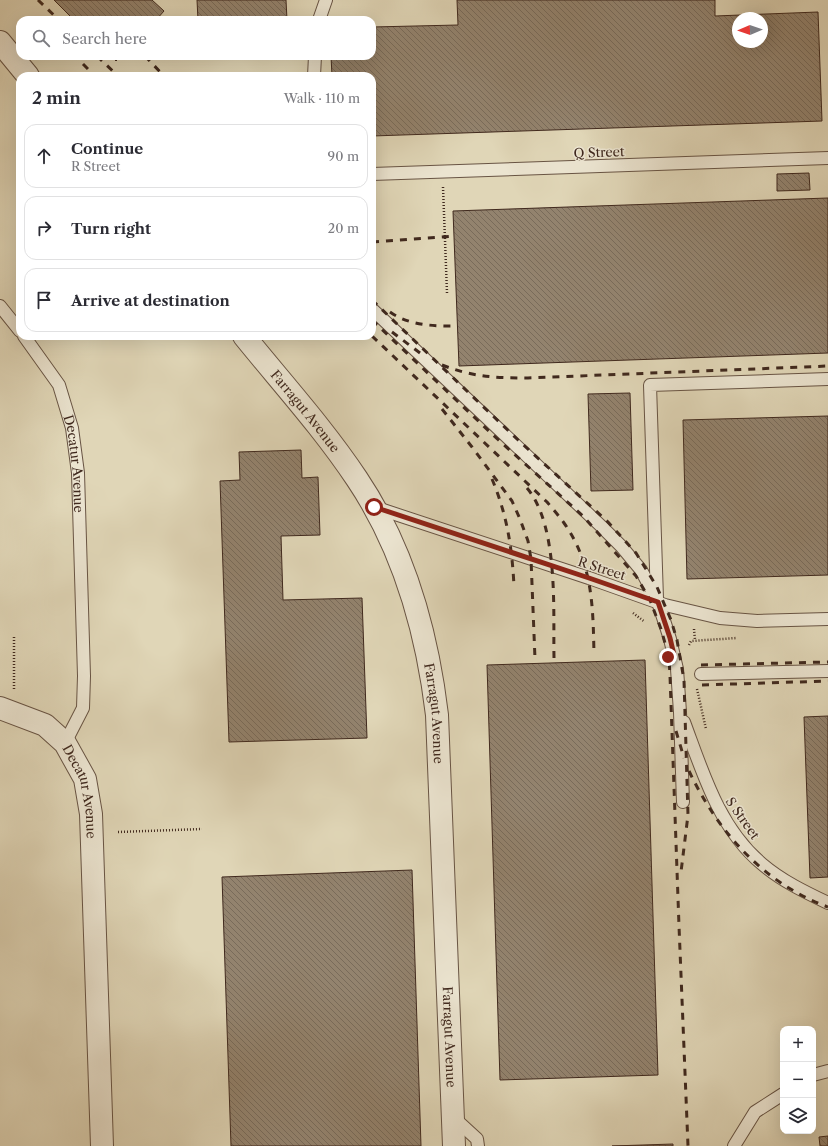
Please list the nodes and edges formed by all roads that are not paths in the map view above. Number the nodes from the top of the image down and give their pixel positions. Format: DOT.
graph roads {
  1 [pos="326,0"];
  2 [pos="320,16"];
  3 [pos="0,42"];
  4 [pos="315,60"];
  5 [pos="25,72"];
  6 [pos="314,72"];
  7 [pos="828,158"];
  8 [pos="376,174"];
  9 [pos="0,306"];
  10 [pos="376,313"];
  11 [pos="16,326"];
  12 [pos="27,340"];
  13 [pos="247,340"];
  14 [pos="828,379"];
  15 [pos="374,507"];
  16 [pos="658,602"];
  17 [pos="828,620"];
  18 [pos="828,671"];
  19 [pos="700,674"];
  20 [pos="7,700"];
  21 [pos="680,712"];
  22 [pos="65,743"];
  23 [pos="683,802"];
  24 [pos="828,902"];
  25 [pos="828,1071"];
  26 [pos="816,1074"];
  27 [pos="780,1096"];
  28 [pos="453,1117"];
  29 [pos="102,1146"];
  30 [pos="454,1146"];
  31 [pos="478,1146"];
  32 [pos="734,1146"];
  1 -- 2 [label="lane"];
  3 -- 5 [label="street"];
  4 -- 6 [label="lane"];
  7 -- 8 [label="lane, Q Street"];
  9 -- 11 [label="lane"];
  10 -- 16 [label="lane"];
  12 -- 22 [label="lane, Decatur Avenue"];
  13 -- 15 [label="street, Farragut Avenue"];
  14 -- 16 [label="lane"];
  15 -- 16 [label="lane, R Street"];
  15 -- 28 [label="street, Farragut Avenue"];
  16 -- 17 [label="lane, R Street"];
  16 -- 21 [label="lane"];
  18 -- 19 [label="lane"];
  20 -- 22 [label="street"];
  21 -- 23 [label="lane"];
  21 -- 24 [label="lane, S Street"];
  22 -- 29 [label="street, Decatur Avenue"];
  25 -- 26 [label="lane"];
  27 -- 32 [label="lane"];
  28 -- 30 [label="street, Farragut Avenue"];
  28 -- 31 [label="lane"];
}
